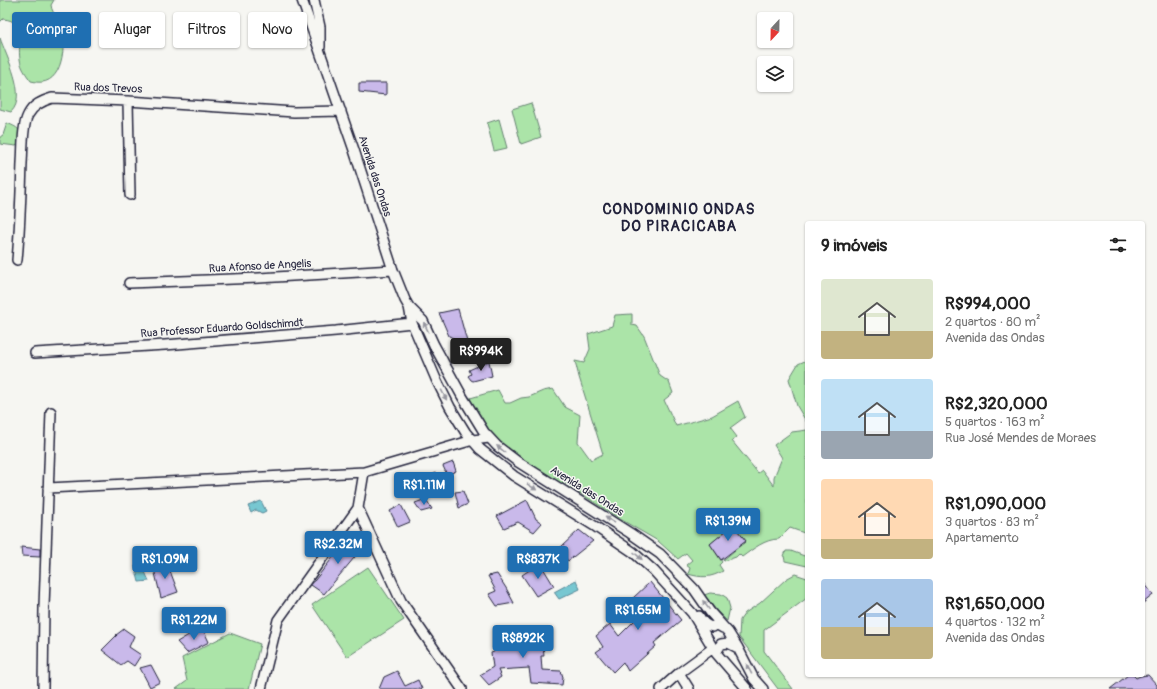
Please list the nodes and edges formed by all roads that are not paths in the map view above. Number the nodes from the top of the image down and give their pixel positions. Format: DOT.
graph roads {
  1 [pos="302,0"];
  2 [pos="307,0"];
  3 [pos="314,0"];
  4 [pos="320,27"];
  5 [pos="320,52"];
  6 [pos="128,101"];
  7 [pos="341,111"];
  8 [pos="130,195"];
  9 [pos="17,260"];
  10 [pos="393,270"];
  11 [pos="129,283"];
  12 [pos="409,307"];
  13 [pos="412,323"];
  14 [pos="437,350"];
  15 [pos="35,353"];
  16 [pos="425,354"];
  17 [pos="445,364"];
  18 [pos="431,368"];
  19 [pos="51,412"];
  20 [pos="489,438"];
  21 [pos="473,440"];
  22 [pos="364,472"];
  23 [pos="48,488"];
  24 [pos="358,508"];
  25 [pos="684,603"];
  26 [pos="728,632"];
  27 [pos="738,648"];
  28 [pos="714,650"];
  29 [pos="679,673"];
  30 [pos="45,688"];
  31 [pos="261,689"];
  32 [pos="462,689"];
  33 [pos="661,689"];
  34 [pos="689,689"];
  35 [pos="747,689"];
  36 [pos="763,689"];
  1 -- 5 [label="street, Avenida das Ondas"];
  2 -- 4 [label="street"];
  3 -- 4 [label="street, Avenida das Ondas"];
  4 -- 5 [label="street, Avenida das Ondas"];
  5 -- 7 [label="street, Avenida das Ondas"];
  6 -- 7 [label="street, Rua dos Trevos"];
  6 -- 8 [label="street"];
  6 -- 9 [label="street, Rua dos Trevos"];
  7 -- 10 [label="street, Avenida das Ondas"];
  10 -- 11 [label="street, Rua Afonso de Angelis"];
  10 -- 12 [label="street, Avenida das Ondas"];
  12 -- 13 [label="street, Avenida das Ondas"];
  14 -- 12 [label="street, Avenida das Ondas, one-way"];
  13 -- 15 [label="street, Rua Professor Eduardo Goldschimdt"];
  13 -- 16 [label="street, Avenida das Ondas"];
  14 -- 16 [label="street"];
  14 -- 17 [label="street, Avenida das Ondas"];
  16 -- 18 [label="street, Avenida das Ondas"];
  17 -- 18 [label="street"];
  17 -- 20 [label="street, Avenida das Ondas"];
  18 -- 21 [label="street, Avenida das Ondas, one-way"];
  19 -- 23 [label="street"];
  20 -- 21 [label="street"];
  26 -- 20 [label="street, Avenida das Ondas, one-way"];
  21 -- 22 [label="street"];
  21 -- 25 [label="street, Avenida das Ondas, one-way"];
  22 -- 23 [label="street"];
  22 -- 24 [label="street"];
  23 -- 30 [label="street"];
  24 -- 31 [label="street"];
  24 -- 32 [label="street"];
  25 -- 26 [label="street"];
  25 -- 28 [label="street, Avenida das Ondas"];
  26 -- 27 [label="street, Avenida das Ondas"];
  27 -- 28 [label="street"];
  36 -- 27 [label="street, Avenida das Ondas, one-way"];
  28 -- 29 [label="street"];
  28 -- 35 [label="street, Avenida das Ondas"];
  29 -- 33 [label="street"];
  29 -- 34 [label="street"];
}
